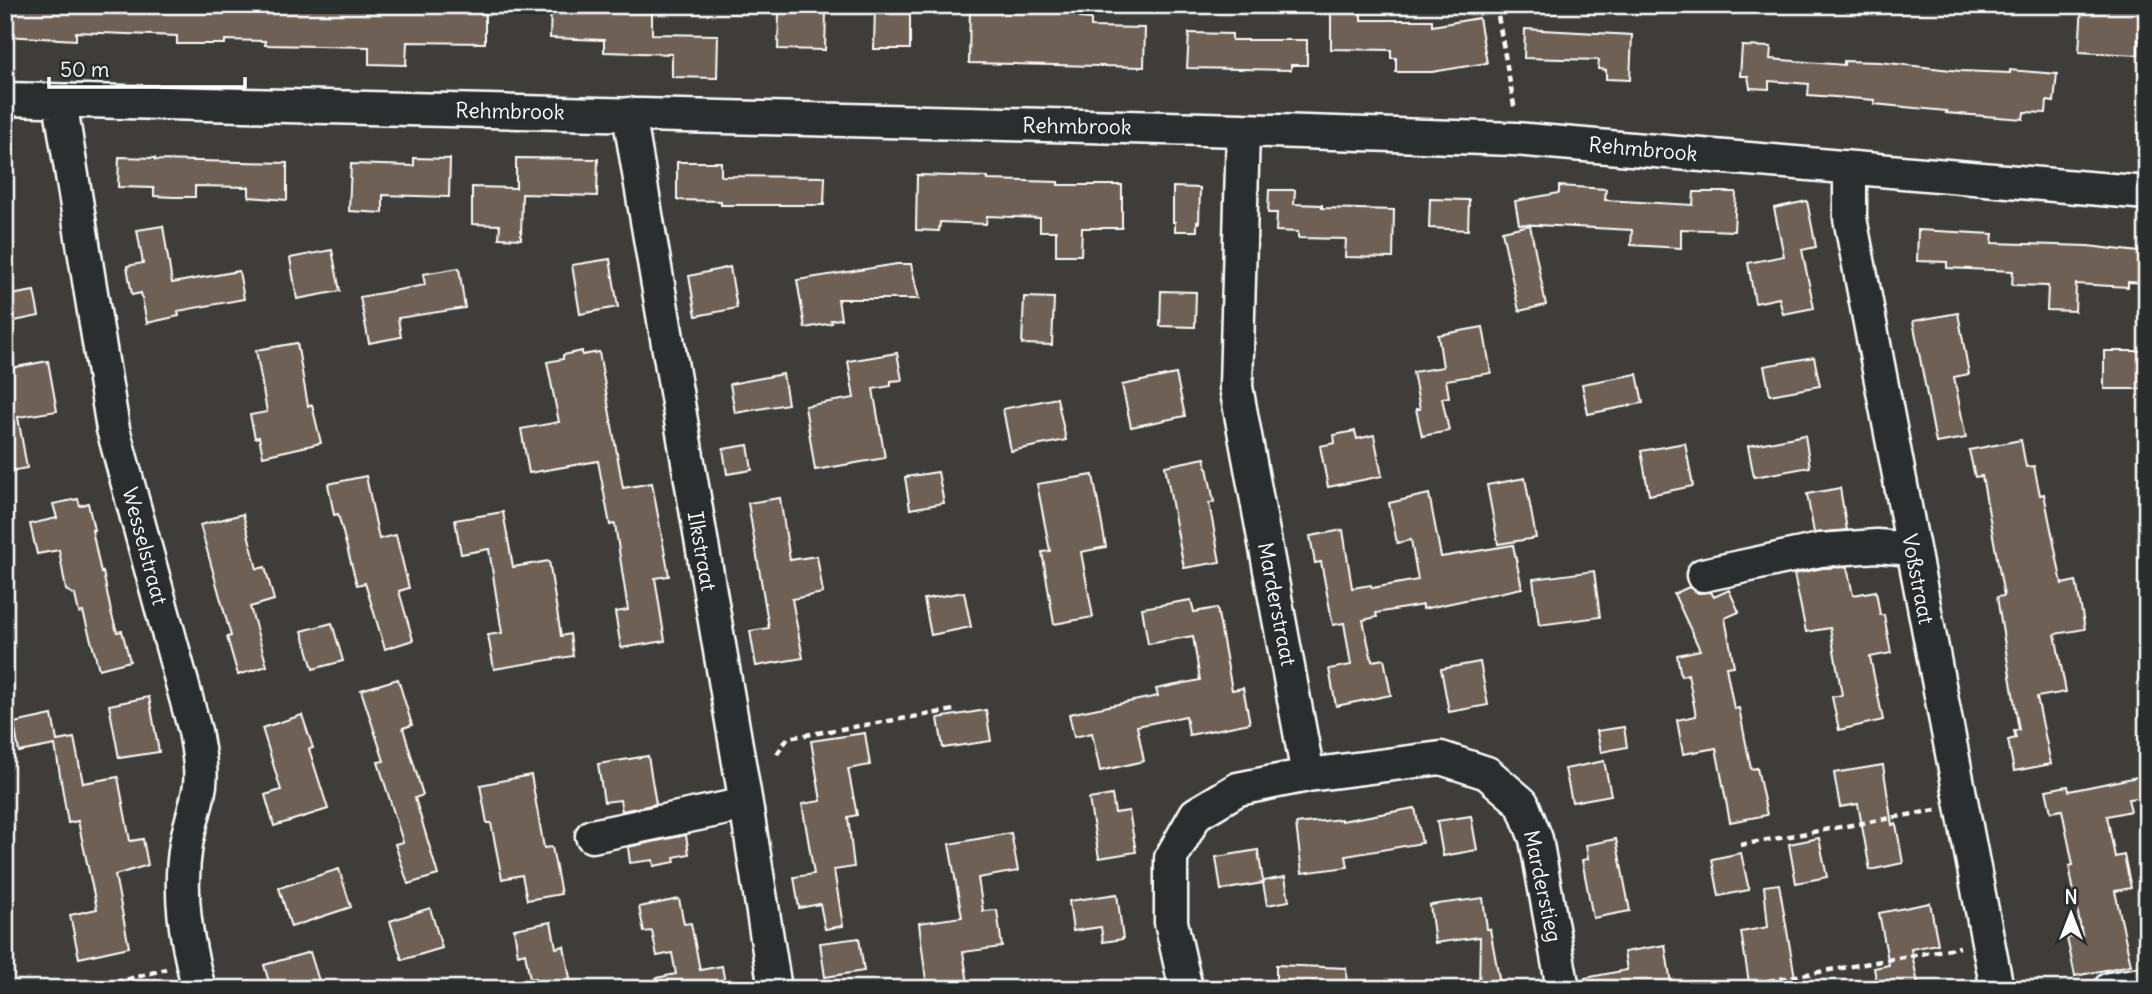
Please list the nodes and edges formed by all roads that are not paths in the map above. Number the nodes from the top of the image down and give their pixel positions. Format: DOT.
graph roads {
  1 [pos="5,99"];
  2 [pos="60,102"];
  3 [pos="629,114"];
  4 [pos="1244,130"];
  5 [pos="1850,168"];
  6 [pos="2147,193"];
  7 [pos="1912,549"];
  8 [pos="1703,575"];
  9 [pos="1308,775"];
  10 [pos="746,804"];
  11 [pos="592,836"];
  12 [pos="196,975"];
  13 [pos="2147,983"];
  14 [pos="775,989"];
  15 [pos="1186,989"];
  16 [pos="1563,989"];
  17 [pos="1997,989"];
  18 [pos="2110,989"];
  1 -- 2 [label="street, Rehmbrook"];
  2 -- 3 [label="street, Rehmbrook"];
  2 -- 12 [label="street, Wesselstraat"];
  3 -- 4 [label="street, Rehmbrook"];
  3 -- 10 [label="street, Ilkstraat"];
  4 -- 5 [label="street, Rehmbrook"];
  4 -- 9 [label="street, Marderstraat"];
  5 -- 6 [label="street, Rehmbrook"];
  5 -- 7 [label="street, Voßstraat"];
  7 -- 8 [label="street"];
  7 -- 17 [label="street, Voßstraat"];
  9 -- 15 [label="street"];
  9 -- 16 [label="street, Marderstieg"];
  10 -- 11 [label="street"];
  10 -- 14 [label="street, Ilkstraat"];
  13 -- 18 [label="street"];
}
